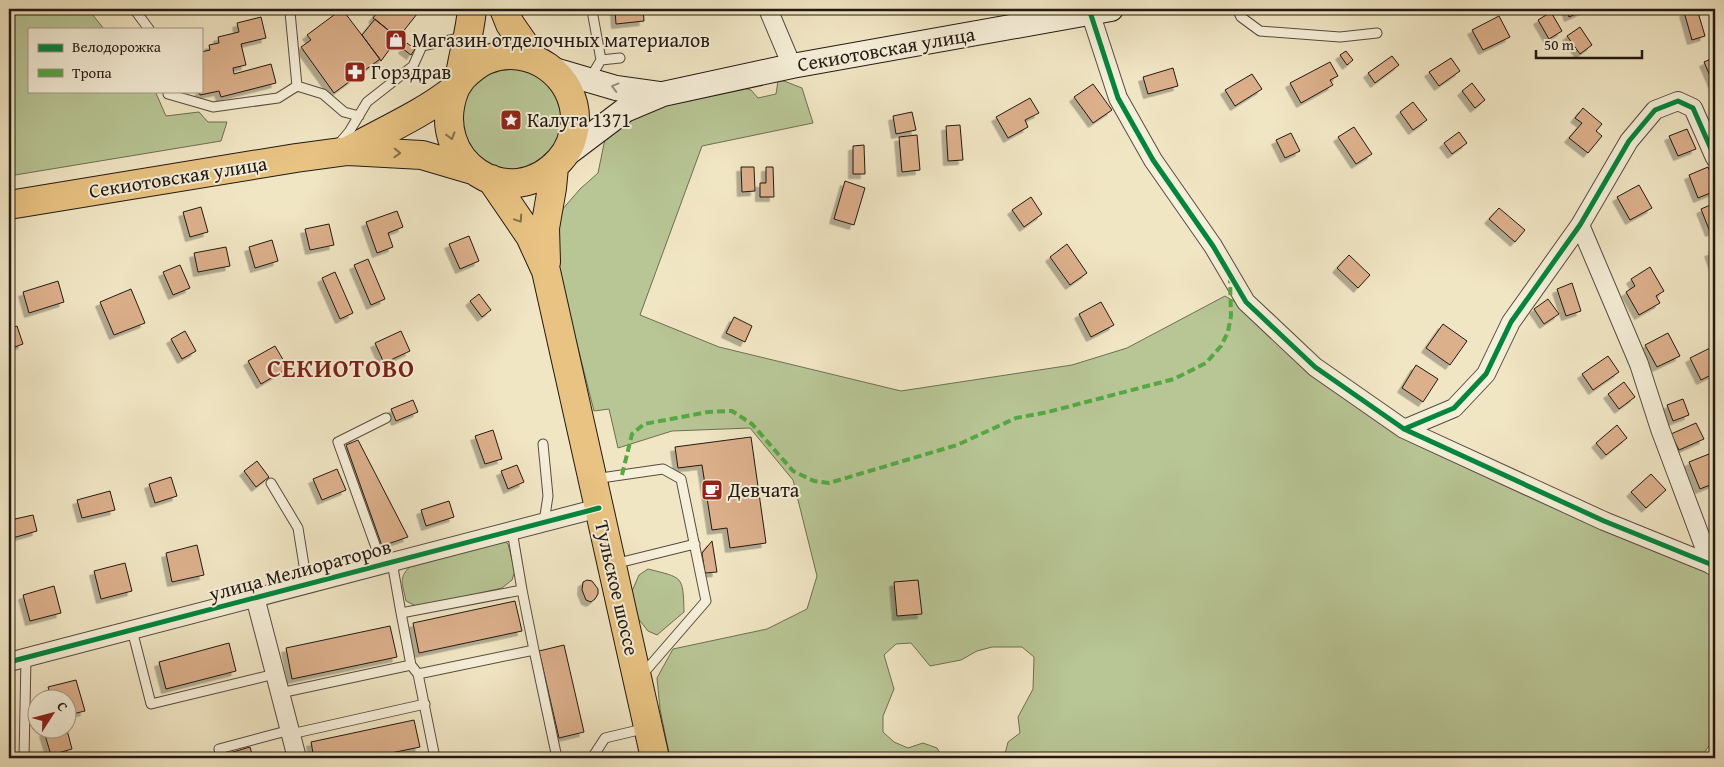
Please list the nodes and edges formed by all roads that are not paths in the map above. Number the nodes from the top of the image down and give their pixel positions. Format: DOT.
graph roads {
  1 [pos="134,9"];
  2 [pos="472,9"];
  3 [pos="504,9"];
  4 [pos="768,9"];
  5 [pos="1237,9"];
  6 [pos="1100,11"];
  7 [pos="290,12"];
  8 [pos="593,16"];
  9 [pos="148,28"];
  10 [pos="1377,33"];
  11 [pos="469,36"];
  12 [pos="620,58"];
  13 [pos="543,64"];
  14 [pos="792,66"];
  15 [pos="595,70"];
  16 [pos="297,86"];
  17 [pos="457,86"];
  18 [pos="168,94"];
  19 [pos="663,94"];
  20 [pos="359,116"];
  21 [pos="340,152"];
  22 [pos="1715,158"];
  23 [pos="559,161"];
  24 [pos="482,175"];
  25 [pos="9,205"];
  26 [pos="1580,225"];
  27 [pos="546,271"];
  28 [pos="386,418"];
  29 [pos="1404,429"];
  30 [pos="543,444"];
  31 [pos="593,480"];
  32 [pos="271,483"];
  33 [pos="599,508"];
  34 [pos="544,522"];
  35 [pos="512,530"];
  36 [pos="694,544"];
  37 [pos="387,563"];
  38 [pos="612,565"];
  39 [pos="1713,566"];
  40 [pos="307,584"];
  41 [pos="522,590"];
  42 [pos="255,597"];
  43 [pos="401,613"];
  44 [pos="132,630"];
  45 [pos="534,650"];
  46 [pos="26,658"];
  47 [pos="9,662"];
  48 [pos="411,665"];
  49 [pos="275,674"];
  50 [pos="418,674"];
  51 [pos="637,680"];
  52 [pos="280,692"];
  53 [pos="425,704"];
  54 [pos="648,728"];
  55 [pos="290,732"];
  56 [pos="24,758"];
  57 [pos="221,758"];
  58 [pos="297,758"];
  59 [pos="435,758"];
  60 [pos="558,758"];
  61 [pos="592,758"];
  62 [pos="655,758"];
  1 -- 9 [label="lane"];
  2 -- 11 [label="main road"];
  3 -- 13 [label="main road"];
  4 -- 14 [label="street"];
  5 -- 10 [label="lane"];
  6 -- 14 [label="main road, Секиотовская улица"];
  6 -- 29 [label="street"];
  7 -- 16 [label="lane"];
  8 -- 15 [label="lane"];
  11 -- 17 [label="main road"];
  11 -- 20 [label="lane"];
  12 -- 15 [label="lane"];
  13 -- 15 [label="main road"];
  13 -- 17 [label="main road"];
  13 -- 23 [label="main road"];
  14 -- 19 [label="main road, Секиотовская улица"];
  19 -- 15 [label="main road, one-way"];
  16 -- 18 [label="lane"];
  16 -- 20 [label="lane"];
  17 -- 21 [label="main road"];
  17 -- 24 [label="main road, one-way"];
  19 -- 23 [label="main road"];
  20 -- 21 [label="lane"];
  21 -- 24 [label="main road, one-way"];
  21 -- 25 [label="main road, Секиотовская улица"];
  22 -- 26 [label="street"];
  23 -- 24 [label="main road"];
  23 -- 27 [label="main road"];
  24 -- 27 [label="main road, one-way"];
  26 -- 29 [label="street"];
  26 -- 39 [label="street"];
  27 -- 31 [label="main road, Тульское шоссе"];
  28 -- 37 [label="lane"];
  29 -- 39 [label="street"];
  30 -- 34 [label="lane"];
  31 -- 33 [label="main road, Тульское шоссе"];
  31 -- 36 [label="lane"];
  32 -- 40 [label="lane"];
  33 -- 34 [label="street, улица Мелиораторов"];
  33 -- 38 [label="main road, Тульское шоссе"];
  34 -- 35 [label="street, улица Мелиораторов"];
  35 -- 37 [label="street, улица Мелиораторов"];
  35 -- 41 [label="lane"];
  36 -- 38 [label="lane"];
  36 -- 51 [label="lane"];
  37 -- 40 [label="street, улица Мелиораторов"];
  37 -- 43 [label="lane"];
  38 -- 51 [label="main road, Тульское шоссе"];
  40 -- 42 [label="street, улица Мелиораторов"];
  41 -- 43 [label="lane"];
  41 -- 45 [label="lane"];
  42 -- 44 [label="street, улица Мелиораторов"];
  42 -- 49 [label="street"];
  43 -- 48 [label="lane"];
  44 -- 46 [label="street, улица Мелиораторов"];
  44 -- 49 [label="lane"];
  45 -- 50 [label="lane"];
  45 -- 60 [label="lane"];
  46 -- 47 [label="street, улица Мелиораторов"];
  46 -- 56 [label="lane"];
  48 -- 50 [label="lane"];
  48 -- 52 [label="lane"];
  49 -- 52 [label="street"];
  50 -- 53 [label="lane"];
  51 -- 54 [label="main road, Тульское шоссе"];
  52 -- 55 [label="street"];
  53 -- 55 [label="lane"];
  53 -- 59 [label="lane"];
  54 -- 61 [label="lane"];
  54 -- 62 [label="main road, Тульское шоссе"];
  55 -- 57 [label="lane"];
  55 -- 58 [label="street"];
}
